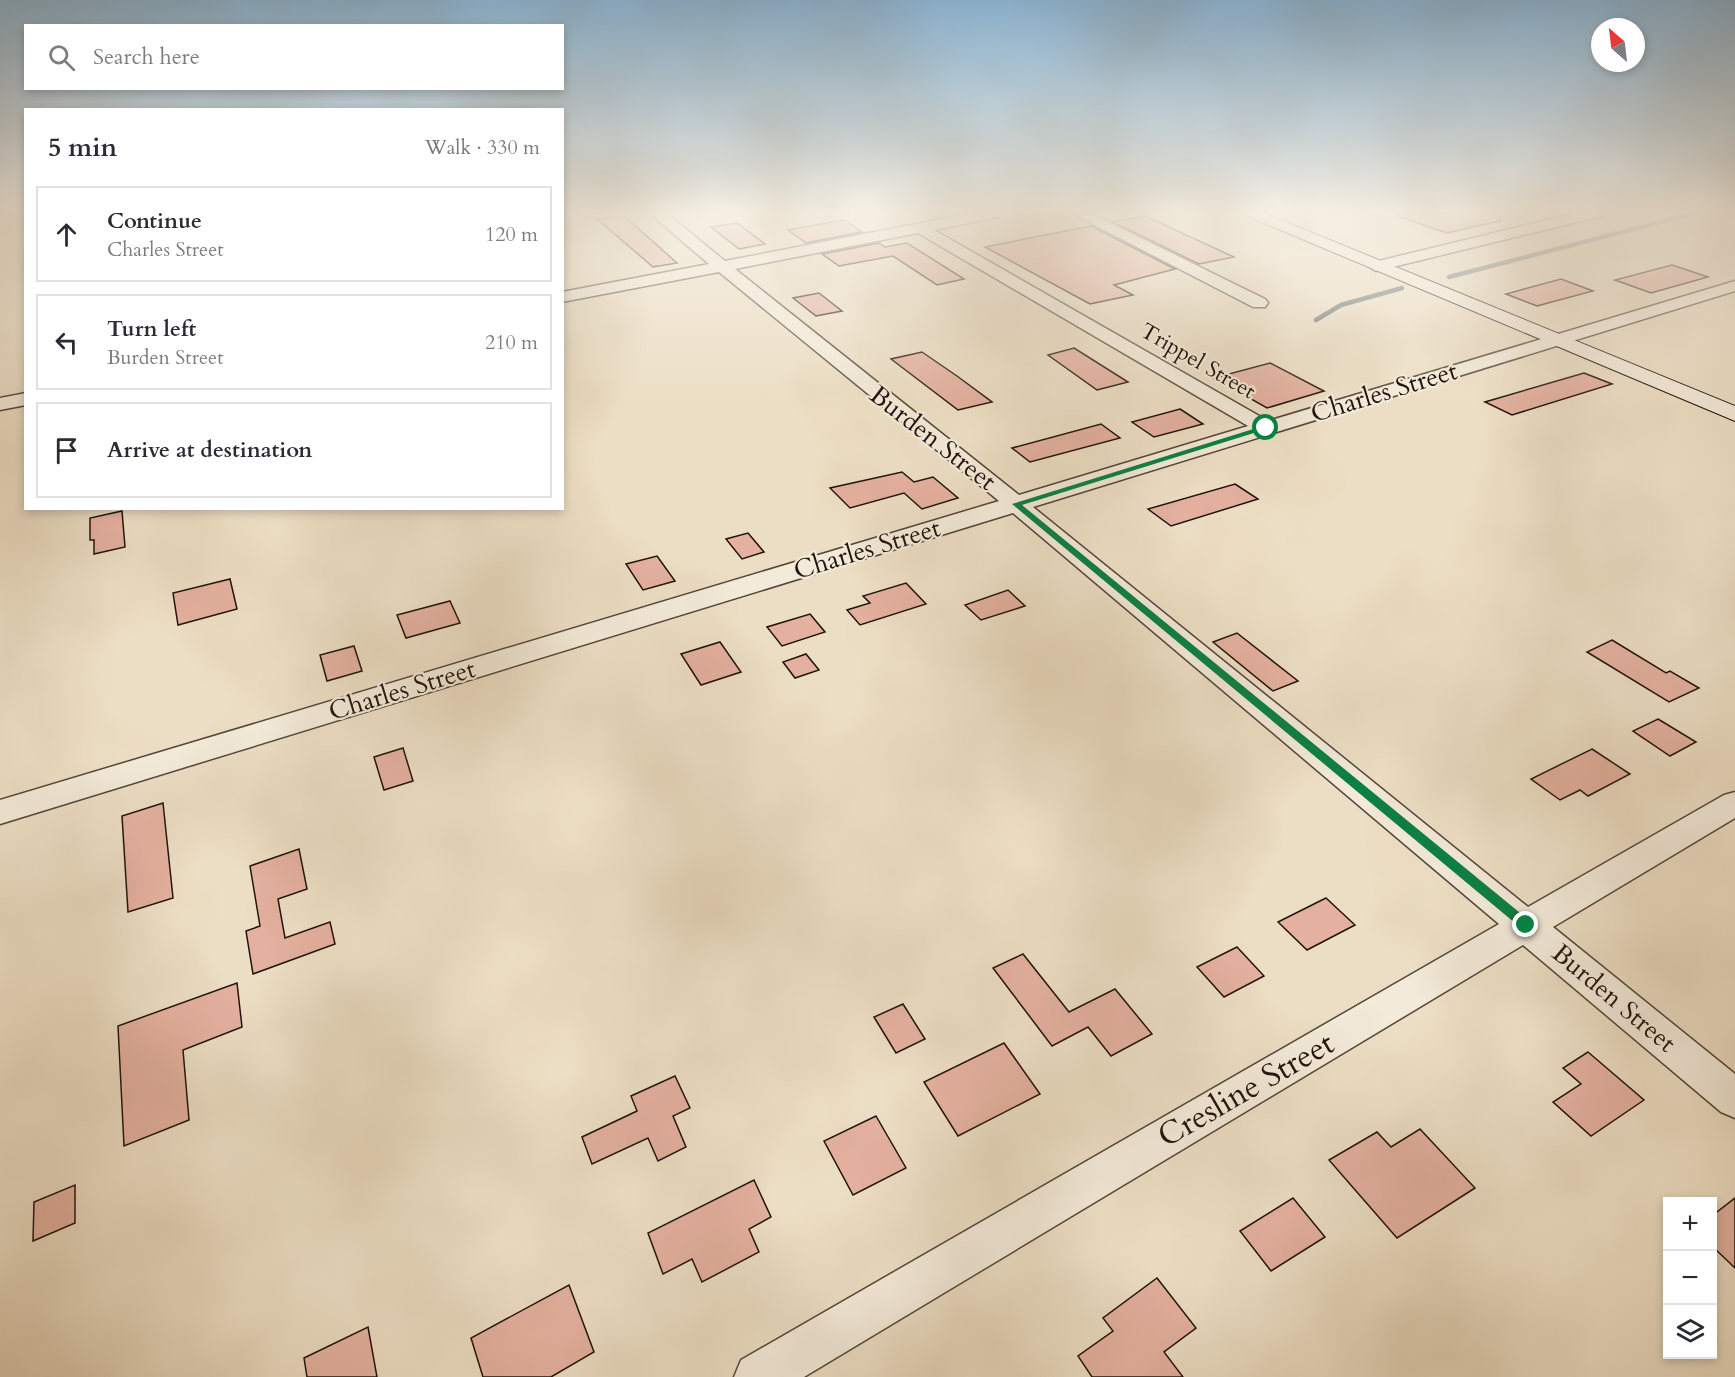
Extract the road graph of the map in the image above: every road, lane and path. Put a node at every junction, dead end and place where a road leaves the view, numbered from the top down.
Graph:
1 (663, 277) edge
2 (735, 277) edge
3 (1005, 277) edge
4 (1207, 277) edge
5 (1417, 277) edge
6 (1735, 286) edge
7 (564, 297) edge
8 (1258, 303) dead end
9 (1565, 337) junction
10 (24, 399) edge
11 (1735, 400) edge
12 (0, 404) edge
13 (1735, 414) edge
14 (1266, 428) junction
15 (1016, 504) junction
16 (1735, 803) edge
17 (0, 812) edge
18 (1526, 925) junction
19 (1735, 1099) edge
20 (758, 1377) edge

1 - 7 street
2 - 15 street, Burden Street
3 - 14 street, Trippel Street
4 - 8 street
5 - 9 main road
6 - 9 street, Charles Street
9 - 11 main road
9 - 13 main road
9 - 14 street, Charles Street
10 - 12 street
14 - 15 street, Charles Street
15 - 17 street, Charles Street
15 - 18 street, Burden Street
16 - 18 street, Cresline Street
18 - 19 street, Burden Street
18 - 20 street, Cresline Street

